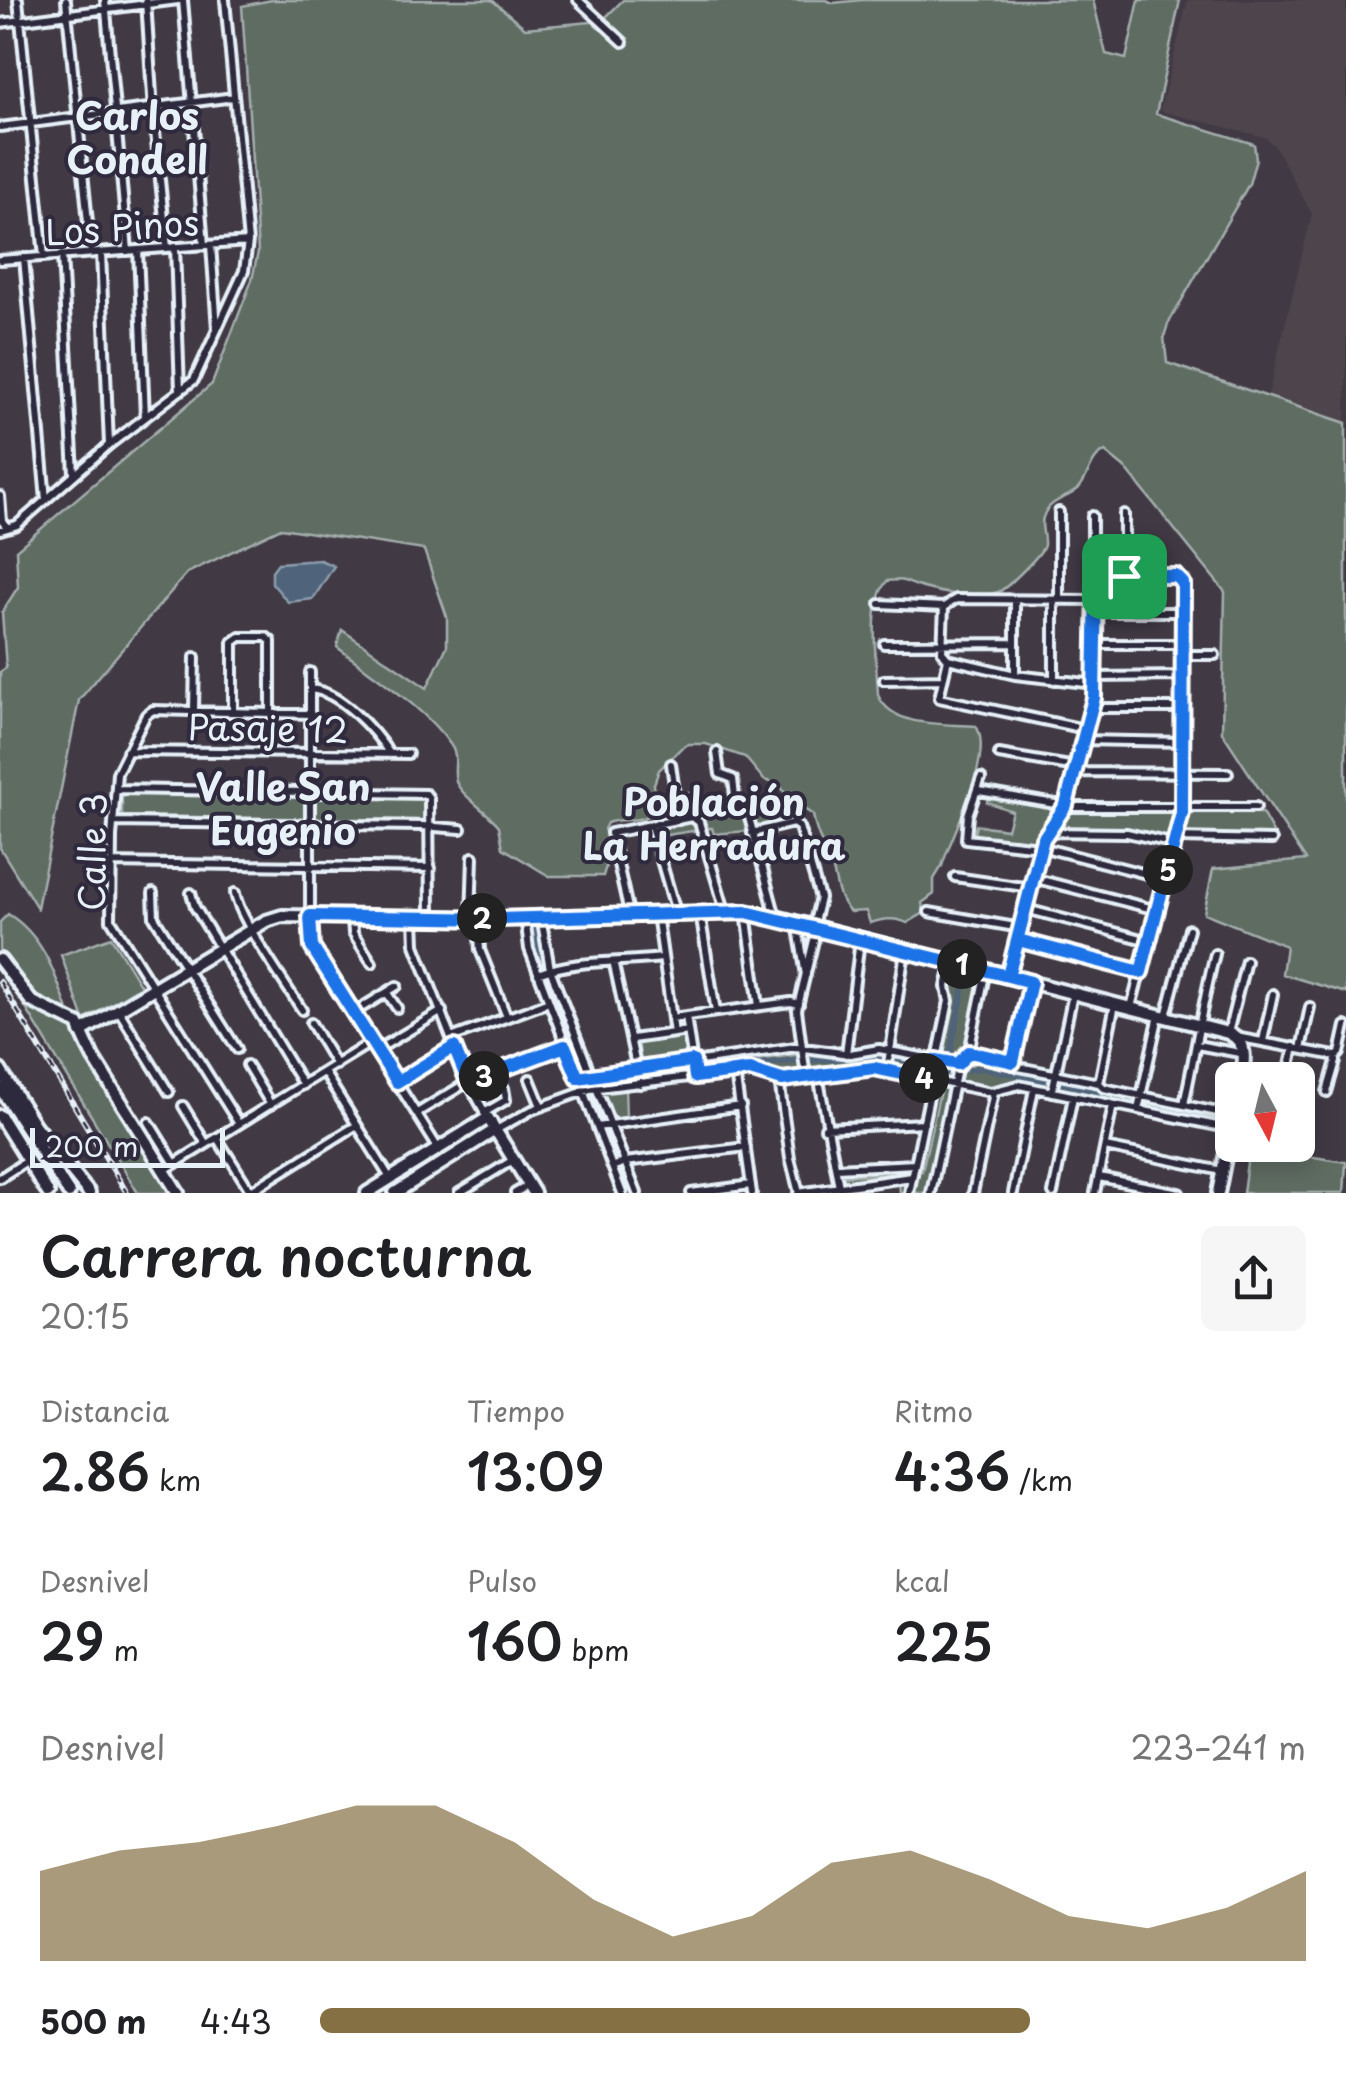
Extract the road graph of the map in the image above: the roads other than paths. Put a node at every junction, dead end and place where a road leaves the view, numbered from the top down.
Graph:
1 (18, 0) edge
2 (66, 0) edge
3 (180, 0) edge
4 (224, 0) edge
5 (578, 0) edge
6 (146, 2) edge
7 (106, 5) edge
8 (68, 14) junction
9 (20, 20) junction
10 (0, 23) edge
11 (623, 42) dead end
12 (234, 97) junction
13 (192, 102) junction
14 (153, 107) junction
15 (115, 112) junction
16 (78, 117) junction
17 (31, 123) junction
18 (0, 127) edge
19 (248, 242) junction
20 (208, 245) junction
21 (171, 248) junction
22 (138, 250) junction
23 (128, 251) junction
24 (91, 253) junction
25 (101, 253) junction
26 (44, 256) junction
27 (62, 256) junction
28 (24, 258) junction
29 (0, 260) edge
30 (217, 332) junction
31 (180, 392) junction
32 (145, 417) junction
33 (108, 445) junction
34 (74, 475) junction
35 (0, 496) edge
36 (46, 500) junction
37 (1059, 512) dead end
38 (1124, 514) dead end
39 (1092, 516) dead end
40 (4, 529) edge
41 (1124, 576) junction
42 (1097, 580) junction
43 (1015, 600) junction
44 (1057, 600) junction
45 (1095, 600) junction
46 (880, 604) dead end
47 (944, 606) junction
48 (1095, 612) junction
49 (1183, 612) junction
50 (942, 643) junction
51 (1015, 643) junction
52 (884, 644) dead end
53 (1095, 644) junction
54 (1184, 644) junction
55 (1184, 655) junction
56 (1215, 655) dead end
57 (194, 657) dead end
58 (948, 659) junction
59 (310, 672) dead end
60 (1015, 675) junction
61 (1183, 676) junction
62 (944, 679) junction
63 (884, 680) dead end
64 (1054, 680) junction
65 (1095, 680) junction
66 (310, 690) junction
67 (1091, 708) junction
68 (1184, 708) junction
69 (194, 710) junction
70 (233, 711) junction
71 (271, 712) junction
72 (311, 714) junction
73 (1085, 729) junction
74 (1082, 740) junction
75 (1184, 742) junction
76 (127, 750) junction
77 (717, 752) dead end
78 (312, 753) junction
79 (390, 754) junction
80 (408, 754) dead end
81 (999, 754) dead end
82 (671, 764) dead end
83 (1075, 770) junction
84 (1183, 773) junction
85 (1228, 773) dead end
86 (981, 778) dead end
87 (116, 789) junction
88 (979, 790) junction
89 (311, 791) junction
90 (736, 805) junction
91 (1066, 805) junction
92 (1256, 807) dead end
93 (1183, 808) junction
94 (694, 818) junction
95 (679, 820) junction
96 (113, 822) junction
97 (310, 825) junction
98 (651, 826) junction
99 (429, 829) junction
100 (460, 830) dead end
101 (1046, 832) junction
102 (752, 833) junction
103 (1272, 840) dead end
104 (1176, 841) junction
105 (1041, 847) junction
106 (472, 857) dead end
107 (111, 863) junction
108 (310, 866) junction
109 (431, 868) junction
110 (955, 877) dead end
111 (1033, 878) junction
112 (1166, 879) junction
113 (1031, 888) junction
114 (153, 893) dead end
115 (191, 893) dead end
116 (236, 893) dead end
117 (1026, 908) junction
118 (1157, 910) junction
119 (725, 911) junction
120 (657, 912) junction
121 (676, 912) junction
122 (700, 912) junction
123 (746, 912) junction
124 (929, 912) dead end
125 (629, 914) junction
126 (541, 915) junction
127 (310, 916) junction
128 (352, 916) junction
129 (525, 916) junction
130 (414, 917) junction
131 (776, 917) junction
132 (430, 918) junction
133 (475, 918) junction
134 (797, 922) junction
135 (815, 927) junction
136 (1021, 928) junction
137 (1189, 928) dead end
138 (253, 929) junction
139 (860, 938) junction
140 (1018, 940) junction
141 (1149, 941) junction
142 (220, 949) junction
143 (906, 950) junction
144 (1215, 954) dead end
145 (662, 958) junction
146 (0, 960) edge
147 (952, 962) junction
148 (1246, 962) dead end
149 (372, 964) dead end
150 (614, 964) junction
151 (550, 969) junction
152 (187, 970) junction
153 (986, 970) junction
154 (1141, 972) junction
155 (538, 974) junction
156 (1008, 976) junction
157 (806, 979) junction
158 (1031, 982) junction
159 (397, 986) dead end
160 (154, 990) junction
161 (1074, 992) junction
162 (387, 993) junction
163 (1272, 994) dead end
164 (549, 1002) junction
165 (1116, 1003) junction
166 (799, 1004) junction
167 (759, 1006) junction
168 (1132, 1007) junction
169 (1310, 1007) dead end
170 (397, 1008) dead end
171 (302, 1010) dead end
172 (119, 1011) junction
173 (442, 1012) junction
174 (716, 1012) junction
175 (353, 1013) junction
176 (1162, 1015) junction
177 (686, 1016) junction
178 (507, 1017) junction
179 (672, 1018) junction
180 (311, 1023) dead end
181 (1199, 1025) junction
182 (1346, 1026) edge
183 (80, 1028) junction
184 (688, 1031) junction
185 (674, 1033) junction
186 (1232, 1035) junction
187 (632, 1039) junction
188 (1263, 1041) junction
189 (370, 1042) junction
190 (453, 1042) junction
191 (1197, 1044) junction
192 (565, 1046) junction
193 (802, 1047) junction
194 (1297, 1048) junction
195 (236, 1049) dead end
196 (377, 1050) junction
197 (892, 1051) junction
198 (969, 1052) junction
199 (846, 1054) junction
200 (1245, 1054) junction
201 (1336, 1057) junction
202 (936, 1060) junction
203 (693, 1061) junction
204 (1013, 1062) junction
205 (1244, 1062) edge
206 (1293, 1062) edge
207 (336, 1064) junction
208 (958, 1064) junction
209 (246, 1065) dead end
210 (638, 1069) junction
211 (0, 1070) edge
212 (887, 1071) junction
213 (324, 1072) junction
214 (735, 1072) junction
215 (818, 1075) junction
216 (1056, 1075) junction
217 (590, 1076) junction
218 (695, 1077) junction
219 (806, 1077) junction
220 (578, 1078) junction
221 (530, 1079) dead end
222 (779, 1080) junction
223 (933, 1080) junction
224 (397, 1082) junction
225 (468, 1082) junction
226 (1099, 1083) junction
227 (640, 1084) junction
228 (953, 1084) junction
229 (303, 1085) junction
230 (0, 1088) edge
231 (504, 1088) dead end
232 (595, 1088) junction
233 (1034, 1089) junction
234 (583, 1091) junction
235 (169, 1092) dead end
236 (994, 1092) junction
237 (1052, 1092) junction
238 (1327, 1092) dead end
239 (1141, 1095) junction
240 (1073, 1097) junction
241 (1184, 1104) junction
242 (271, 1105) junction
243 (1113, 1105) junction
244 (183, 1106) dead end
245 (541, 1106) junction
246 (741, 1106) junction
247 (1138, 1110) junction
248 (1215, 1110) edge
249 (416, 1113) junction
250 (486, 1116) junction
251 (0, 1117) edge
252 (148, 1122) dead end
253 (924, 1123) junction
254 (1215, 1123) edge
255 (239, 1124) junction
256 (610, 1124) junction
257 (357, 1125) junction
258 (597, 1127) junction
259 (825, 1128) junction
260 (495, 1130) junction
261 (217, 1138) junction
262 (206, 1144) junction
263 (746, 1147) junction
264 (1104, 1147) junction
265 (438, 1149) junction
266 (28, 1160) junction
267 (513, 1160) junction
268 (625, 1162) junction
269 (1224, 1162) edge
270 (175, 1164) junction
271 (915, 1164) junction
272 (612, 1168) junction
273 (836, 1168) junction
274 (164, 1171) junction
275 (1222, 1171) junction
276 (912, 1177) junction
277 (1098, 1177) junction
278 (0, 1178) edge
279 (388, 1180) junction
280 (838, 1188) junction
281 (531, 1189) edge
282 (752, 1189) edge
283 (730, 1190) edge
284 (252, 1192) edge
285 (48, 1193) edge
286 (68, 1193) edge
287 (89, 1193) edge
288 (178, 1193) edge
289 (367, 1193) edge
290 (394, 1193) edge
291 (460, 1193) edge
292 (515, 1193) edge
293 (622, 1193) edge
294 (637, 1193) edge
295 (691, 1193) edge
296 (799, 1193) edge
297 (910, 1193) edge
298 (931, 1193) edge
299 (972, 1193) edge
300 (1013, 1193) edge
301 (1053, 1193) edge
302 (1095, 1193) edge
303 (1179, 1193) edge
304 (1218, 1193) edge

1 - 9 street
2 - 8 street
3 - 6 street
3 - 13 street
4 - 12 street
5 - 11 street
6 - 7 street
6 - 14 street
7 - 8 street
7 - 15 street
8 - 9 street
8 - 16 street
9 - 10 street
9 - 17 street
12 - 13 street
12 - 19 street
13 - 14 street
13 - 20 street
14 - 15 street
14 - 21 street
15 - 16 street
15 - 23 street
16 - 17 street
16 - 24 street
17 - 18 street
17 - 26 street
19 - 20 street, Los Pinos
19 - 30 street
20 - 21 street, Los Pinos
20 - 30 street
21 - 22 street, Los Pinos
21 - 31 street
22 - 23 street, Los Pinos
22 - 32 street
23 - 25 street, Los Pinos
24 - 25 street, Los Pinos
24 - 27 street, Los Pinos
25 - 33 street
26 - 27 street, Los Pinos
26 - 28 street, Los Pinos
27 - 34 street
28 - 29 street, Los Pinos
28 - 36 street
30 - 31 street
31 - 32 street
32 - 33 street
33 - 34 street
34 - 36 street
35 - 40 street
36 - 40 street
37 - 44 street
38 - 41 street
39 - 42 street
41 - 42 street
41 - 49 street
42 - 45 street
43 - 44 street
43 - 47 street
43 - 51 street
44 - 45 street
44 - 64 street
45 - 48 street
46 - 47 street
47 - 50 street
48 - 49 street
48 - 53 street
49 - 54 street
50 - 51 street
50 - 52 street
50 - 58 street
51 - 60 street
53 - 54 street
53 - 65 street
54 - 55 street
55 - 56 street
55 - 61 street
57 - 69 street
58 - 60 street
58 - 62 street
59 - 66 street
60 - 64 street
61 - 65 street
61 - 68 street
62 - 63 street
62 - 73 street
64 - 65 street
65 - 67 street
66 - 72 street
66 - 79 street
67 - 68 street
67 - 73 street
68 - 75 street
69 - 70 street
69 - 76 street, Calle 3
70 - 71 street
70 - 71 street
71 - 72 street
72 - 78 street
73 - 74 street
74 - 75 street
74 - 83 street
75 - 84 street
76 - 78 street, Pasaje 12
76 - 87 street, Calle 3
77 - 90 street
78 - 79 street, Pasaje 12
78 - 89 street
79 - 80 street, Pasaje 12
81 - 83 street
82 - 95 street
83 - 84 street
83 - 91 street
84 - 85 street
84 - 93 street
86 - 88 street
87 - 89 street
87 - 96 street, Calle 3
88 - 91 street
88 - 105 street
89 - 97 street
89 - 99 street
90 - 94 street
90 - 102 street
91 - 93 street
91 - 101 street
92 - 93 street
93 - 104 street
94 - 95 street
94 - 119 street
95 - 98 street
96 - 97 street
96 - 107 street, Calle 3
97 - 99 street
97 - 108 street
98 - 121 street
98 - 125 street
99 - 100 street
99 - 109 street
101 - 104 street
101 - 105 street
102 - 131 street
102 - 135 street
103 - 104 street
104 - 112 street
105 - 111 street
105 - 112 street
106 - 133 street
107 - 108 street
107 - 160 street, Calle 3
108 - 109 street
108 - 127 street
109 - 132 street
110 - 113 street
111 - 113 street
111 - 118 street
112 - 118 street
113 - 117 street
114 - 152 street
115 - 142 street
116 - 138 street
117 - 136 street
117 - 141 street
118 - 141 street
119 - 122 street
119 - 123 street
120 - 121 street
120 - 125 street
120 - 145 street
121 - 122 street
122 - 174 street
123 - 131 street
123 - 167 street
124 - 136 street
125 - 126 street
126 - 129 street
126 - 151 street
127 - 128 street
127 - 138 street
127 - 175 street
128 - 130 street
128 - 149 street
129 - 133 street
129 - 155 street
130 - 132 street
130 - 173 street
131 - 134 street
132 - 133 street
133 - 178 street
134 - 135 street
134 - 157 street
135 - 139 street
135 - 157 street
136 - 140 street
137 - 176 street
138 - 142 street
138 - 171 street
139 - 143 street
139 - 199 street
140 - 154 street
140 - 156 street
141 - 154 street
142 - 152 street
142 - 229 street
143 - 147 street
143 - 197 street
144 - 181 street
145 - 150 street
145 - 179 street
146 - 183 street
147 - 153 street
147 - 202 street
148 - 186 street
150 - 151 street
150 - 187 street
151 - 155 street
151 - 217 street
152 - 160 street
152 - 195 street
153 - 156 street
153 - 198 street
154 - 168 street
155 - 164 street
156 - 158 street
157 - 166 street
158 - 161 street
158 - 204 street
159 - 162 street
160 - 172 street
160 - 255 street, Calle 3
161 - 165 street
161 - 216 street
162 - 170 street
162 - 175 street
163 - 188 street
164 - 178 street
164 - 192 street
165 - 168 street
165 - 226 street
166 - 167 street
166 - 193 street
167 - 174 street
168 - 176 street
169 - 194 street
172 - 183 street
172 - 235 street
173 - 190 street
173 - 196 street
174 - 177 street
175 - 189 street
176 - 181 street
176 - 239 street
177 - 179 street
177 - 184 street
178 - 190 street
179 - 185 street
180 - 207 street
181 - 186 street
181 - 191 street
182 - 201 street
183 - 274 street
184 - 185 street
184 - 203 street
185 - 187 street
186 - 188 street
186 - 200 street
187 - 210 street
188 - 194 street
189 - 196 street
189 - 207 street
190 - 224 street
190 - 225 street
191 - 200 street
191 - 241 street
192 - 220 street
192 - 225 street
193 - 199 street
193 - 203 street
193 - 219 street
194 - 201 street
194 - 206 street
196 - 224 street
197 - 199 street
197 - 202 street
197 - 212 street
198 - 204 street
198 - 208 street
200 - 205 street
201 - 238 street
202 - 208 street
202 - 223 street
203 - 210 street
203 - 218 street
204 - 216 street
207 - 213 street
208 - 228 street
209 - 242 street
210 - 217 street
210 - 227 street
211 - 287 street
212 - 215 street
212 - 223 street
213 - 229 street
213 - 257 street
214 - 218 street
214 - 222 street
214 - 246 street
215 - 219 street
215 - 259 street
216 - 226 street
216 - 237 street
217 - 220 street
217 - 232 street
218 - 227 street
219 - 222 street
220 - 234 street
221 - 245 street
222 - 296 street
223 - 228 street
223 - 253 street
224 - 249 street
225 - 249 street
225 - 250 street
226 - 239 street
227 - 232 street
228 - 236 street
228 - 298 street
229 - 242 street
230 - 286 street
231 - 250 street
232 - 234 street
232 - 256 street
233 - 236 street
233 - 237 street
233 - 300 street
234 - 245 street
234 - 258 street
236 - 299 street
237 - 240 street
239 - 241 street
239 - 247 street
240 - 243 street
240 - 301 street
241 - 248 street
242 - 255 street
243 - 247 street
243 - 264 street
244 - 262 street
245 - 260 street
246 - 256 street
246 - 263 street
247 - 254 street
249 - 265 street
250 - 260 street
250 - 265 street
251 - 266 street
252 - 270 street
253 - 259 street
253 - 271 street
255 - 261 street
256 - 258 street
256 - 268 street
257 - 279 street
257 - 284 street
258 - 272 street
259 - 273 street
260 - 267 street
260 - 290 street
261 - 262 street
261 - 284 street
262 - 270 street
263 - 268 street
263 - 282 street
264 - 275 street
264 - 277 street
265 - 279 street
266 - 278 street
266 - 285 street
267 - 281 street
267 - 291 street
268 - 272 street
268 - 294 street
269 - 275 street
270 - 274 street
271 - 273 street
271 - 276 street
272 - 293 street
273 - 280 street
274 - 288 street
275 - 304 street
276 - 280 street
276 - 297 street
277 - 302 street
277 - 303 street
279 - 289 street
279 - 290 street
280 - 296 street
281 - 292 street
282 - 283 street
283 - 295 street

